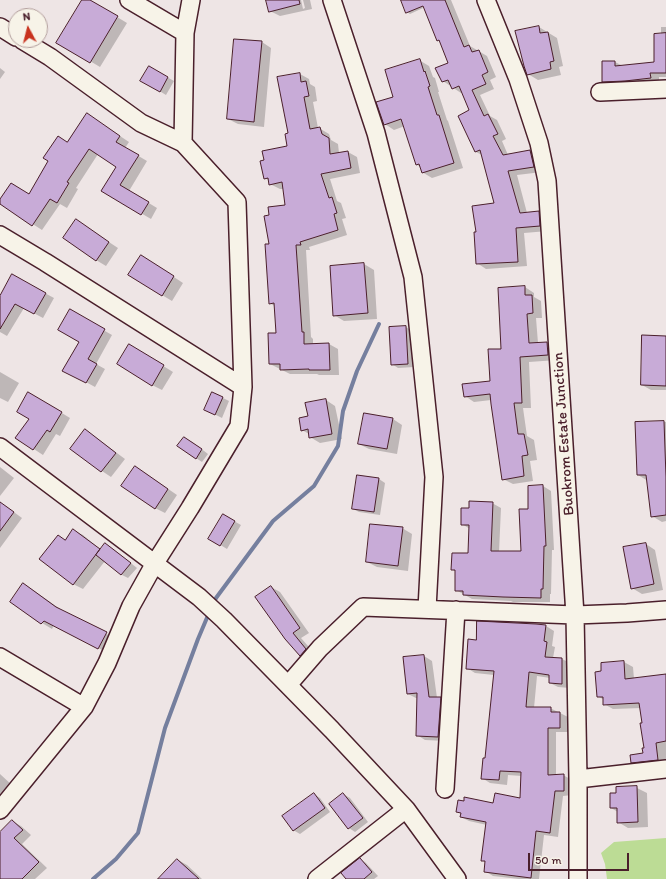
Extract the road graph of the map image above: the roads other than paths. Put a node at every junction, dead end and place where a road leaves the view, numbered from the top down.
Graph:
1 (129, 0) edge
2 (190, 0) edge
3 (332, 0) edge
4 (486, 0) edge
5 (186, 33) junction
6 (35, 48) edge
7 (666, 88) edge
8 (600, 92) dead end
9 (183, 143) junction
10 (0, 235) edge
11 (243, 387) junction
12 (0, 447) edge
13 (155, 563) junction
14 (427, 609) junction
15 (456, 610) junction
16 (666, 610) edge
17 (575, 614) junction
18 (0, 657) edge
19 (288, 685) junction
20 (84, 707) junction
21 (666, 770) edge
22 (578, 779) junction
23 (445, 789) dead end
24 (406, 809) junction
25 (0, 810) edge
26 (317, 879) edge
27 (457, 879) edge
28 (578, 879) edge

1 - 5 street
2 - 5 street
3 - 14 street
4 - 17 street, Buokrom Estate Junction
5 - 9 street
6 - 9 street
7 - 8 street
9 - 11 street
10 - 11 street
11 - 13 street
12 - 13 street
13 - 19 street
13 - 20 street
14 - 15 street
14 - 19 street
15 - 17 street
15 - 23 street
16 - 17 street
17 - 22 street, Buokrom Estate Junction
18 - 20 street
19 - 24 street
20 - 25 street
21 - 22 street
22 - 28 street, Buokrom Estate Junction
24 - 26 street
24 - 27 street

